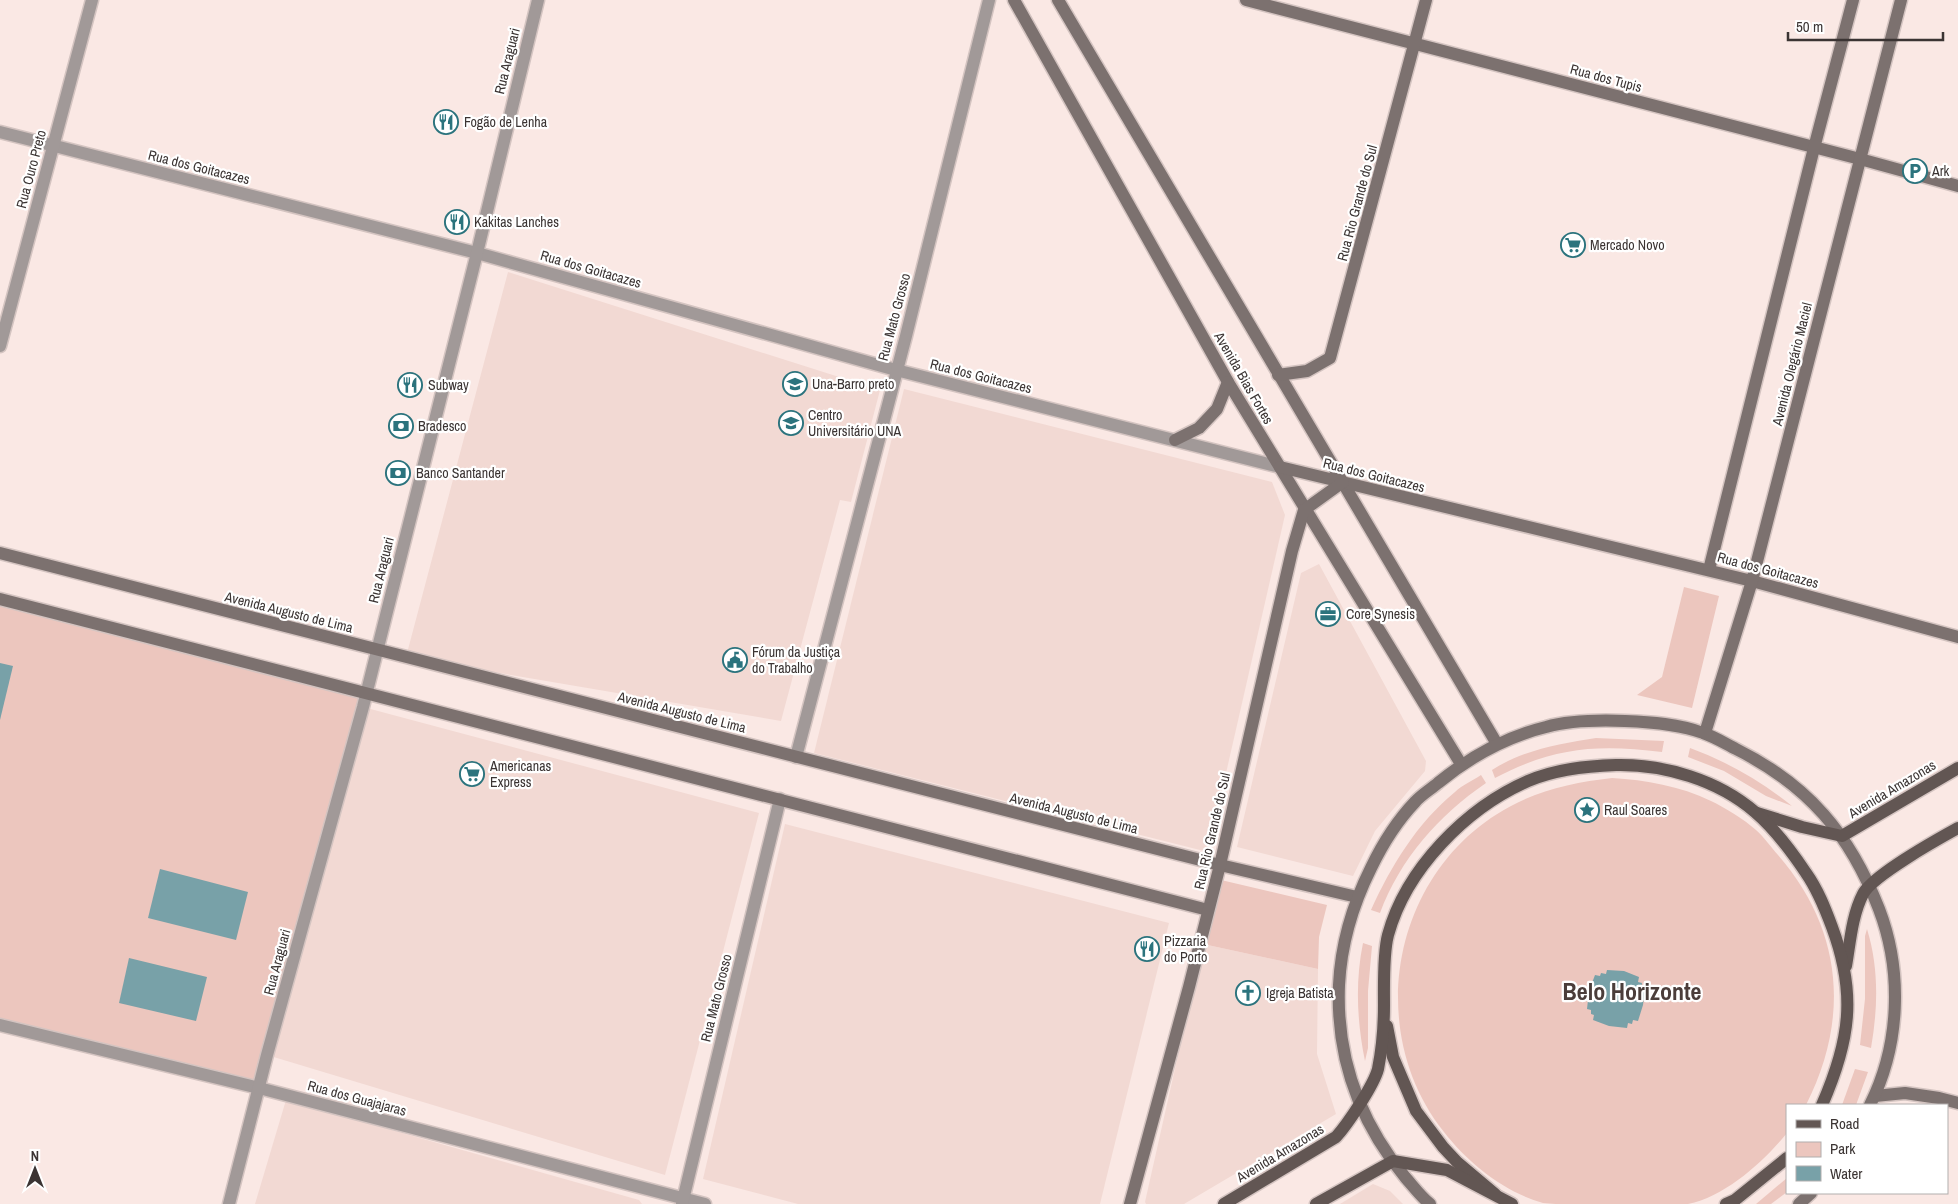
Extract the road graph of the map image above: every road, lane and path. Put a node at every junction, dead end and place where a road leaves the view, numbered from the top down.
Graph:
1 (92, 0) edge
2 (538, 0) edge
3 (988, 0) edge
4 (1014, 0) edge
5 (1058, 0) edge
6 (1246, 0) edge
7 (1426, 0) edge
8 (1853, 0) edge
9 (1901, 0) edge
10 (1415, 44) junction
11 (0, 132) edge
12 (53, 146) junction
13 (1814, 148) junction
14 (1860, 159) junction
15 (1958, 186) edge
16 (477, 253) junction
17 (0, 346) edge
18 (896, 370) junction
19 (1278, 375) junction
20 (1228, 382) junction
21 (1175, 440) junction
22 (1280, 467) junction
23 (1343, 482) junction
24 (1304, 510) junction
25 (0, 553) edge
26 (1709, 570) junction
27 (1752, 581) junction
28 (0, 600) edge
29 (1958, 637) edge
30 (376, 649) junction
31 (366, 693) junction
32 (1705, 733) junction
33 (1497, 744) junction
34 (796, 757) junction
35 (1461, 764) junction
36 (1958, 768) edge
37 (780, 799) junction
38 (1755, 812) junction
39 (1958, 828) edge
40 (1842, 836) junction
41 (1220, 865) junction
42 (1870, 886) junction
43 (1357, 898) junction
44 (1208, 910) junction
45 (1845, 968) junction
46 (1384, 1013) junction
47 (0, 1025) edge
48 (259, 1088) junction
49 (1873, 1101) edge
50 (1359, 1104) junction
51 (1822, 1104) edge
52 (1958, 1104) edge
53 (1786, 1159) edge
54 (1393, 1161) junction
55 (1495, 1194) junction
56 (1810, 1194) edge
57 (683, 1201) edge
58 (229, 1204) edge
59 (705, 1204) edge
60 (1130, 1204) edge
61 (1224, 1204) edge
62 (1316, 1204) edge
63 (1430, 1204) edge
64 (1512, 1204) edge
65 (1726, 1204) edge
66 (1799, 1204) edge

1 - 12 street, Rua Ouro Preto
2 - 16 street, Rua Araguari
3 - 18 street, Rua Mato Grosso
4 - 20 main road, Avenida Bias Fortes
5 - 19 main road
6 - 10 main road, Rua dos Tupis
7 - 10 main road, Rua Rio Grande do Sul
8 - 13 main road
9 - 14 main road, Avenida Olegário Maciel
10 - 13 main road, Rua dos Tupis
10 - 19 main road, Rua Rio Grande do Sul
11 - 12 street, Rua dos Goitacazes
12 - 16 street, Rua dos Goitacazes
12 - 17 street, Rua Ouro Preto
13 - 14 main road, Rua dos Tupis
13 - 26 main road
14 - 15 main road, Rua dos Tupis
14 - 27 main road, Avenida Olegário Maciel
16 - 18 street, Rua dos Goitacazes
16 - 30 street, Rua Araguari
18 - 21 street, Rua dos Goitacazes
18 - 34 street, Rua Mato Grosso
19 - 23 main road
20 - 21 main road
20 - 22 main road, Avenida Bias Fortes
21 - 22 street, Rua dos Goitacazes
22 - 23 main road, Rua dos Goitacazes
22 - 24 main road, Avenida Bias Fortes
23 - 24 main road
23 - 26 main road, Rua dos Goitacazes
23 - 33 main road
24 - 35 main road, Avenida Bias Fortes
24 - 41 main road, Rua Rio Grande do Sul
25 - 30 main road, Avenida Augusto de Lima
26 - 27 main road, Rua dos Goitacazes
27 - 29 main road, Rua dos Goitacazes
27 - 32 main road, Avenida Olegário Maciel
28 - 31 main road
30 - 31 street, Rua Araguari
30 - 34 main road, Avenida Augusto de Lima
31 - 37 main road
31 - 48 street, Rua Araguari
32 - 33 main road
32 - 40 main road
33 - 35 main road
34 - 41 main road, Avenida Augusto de Lima
35 - 43 main road
36 - 40 main road, Avenida Amazonas
37 - 44 main road
37 - 57 street, Rua Mato Grosso
38 - 40 main road, Avenida Amazonas
38 - 45 main road
38 - 46 main road
39 - 42 main road
40 - 42 main road
41 - 43 main road, Avenida Augusto de Lima
41 - 44 main road, Rua Rio Grande do Sul
42 - 45 main road
42 - 49 main road
43 - 50 main road
44 - 60 main road, Rua Rio Grande do Sul
45 - 51 main road
46 - 50 main road, Avenida Amazonas
46 - 55 main road
47 - 48 street, Rua dos Guajajaras
48 - 57 street, Rua dos Guajajaras
48 - 58 street, Rua Araguari
49 - 52 main road
50 - 54 main road
50 - 61 main road, Avenida Amazonas
53 - 65 main road
54 - 55 main road
54 - 62 main road
54 - 63 main road
55 - 64 main road
56 - 66 main road
57 - 59 street, Rua dos Guajajaras

